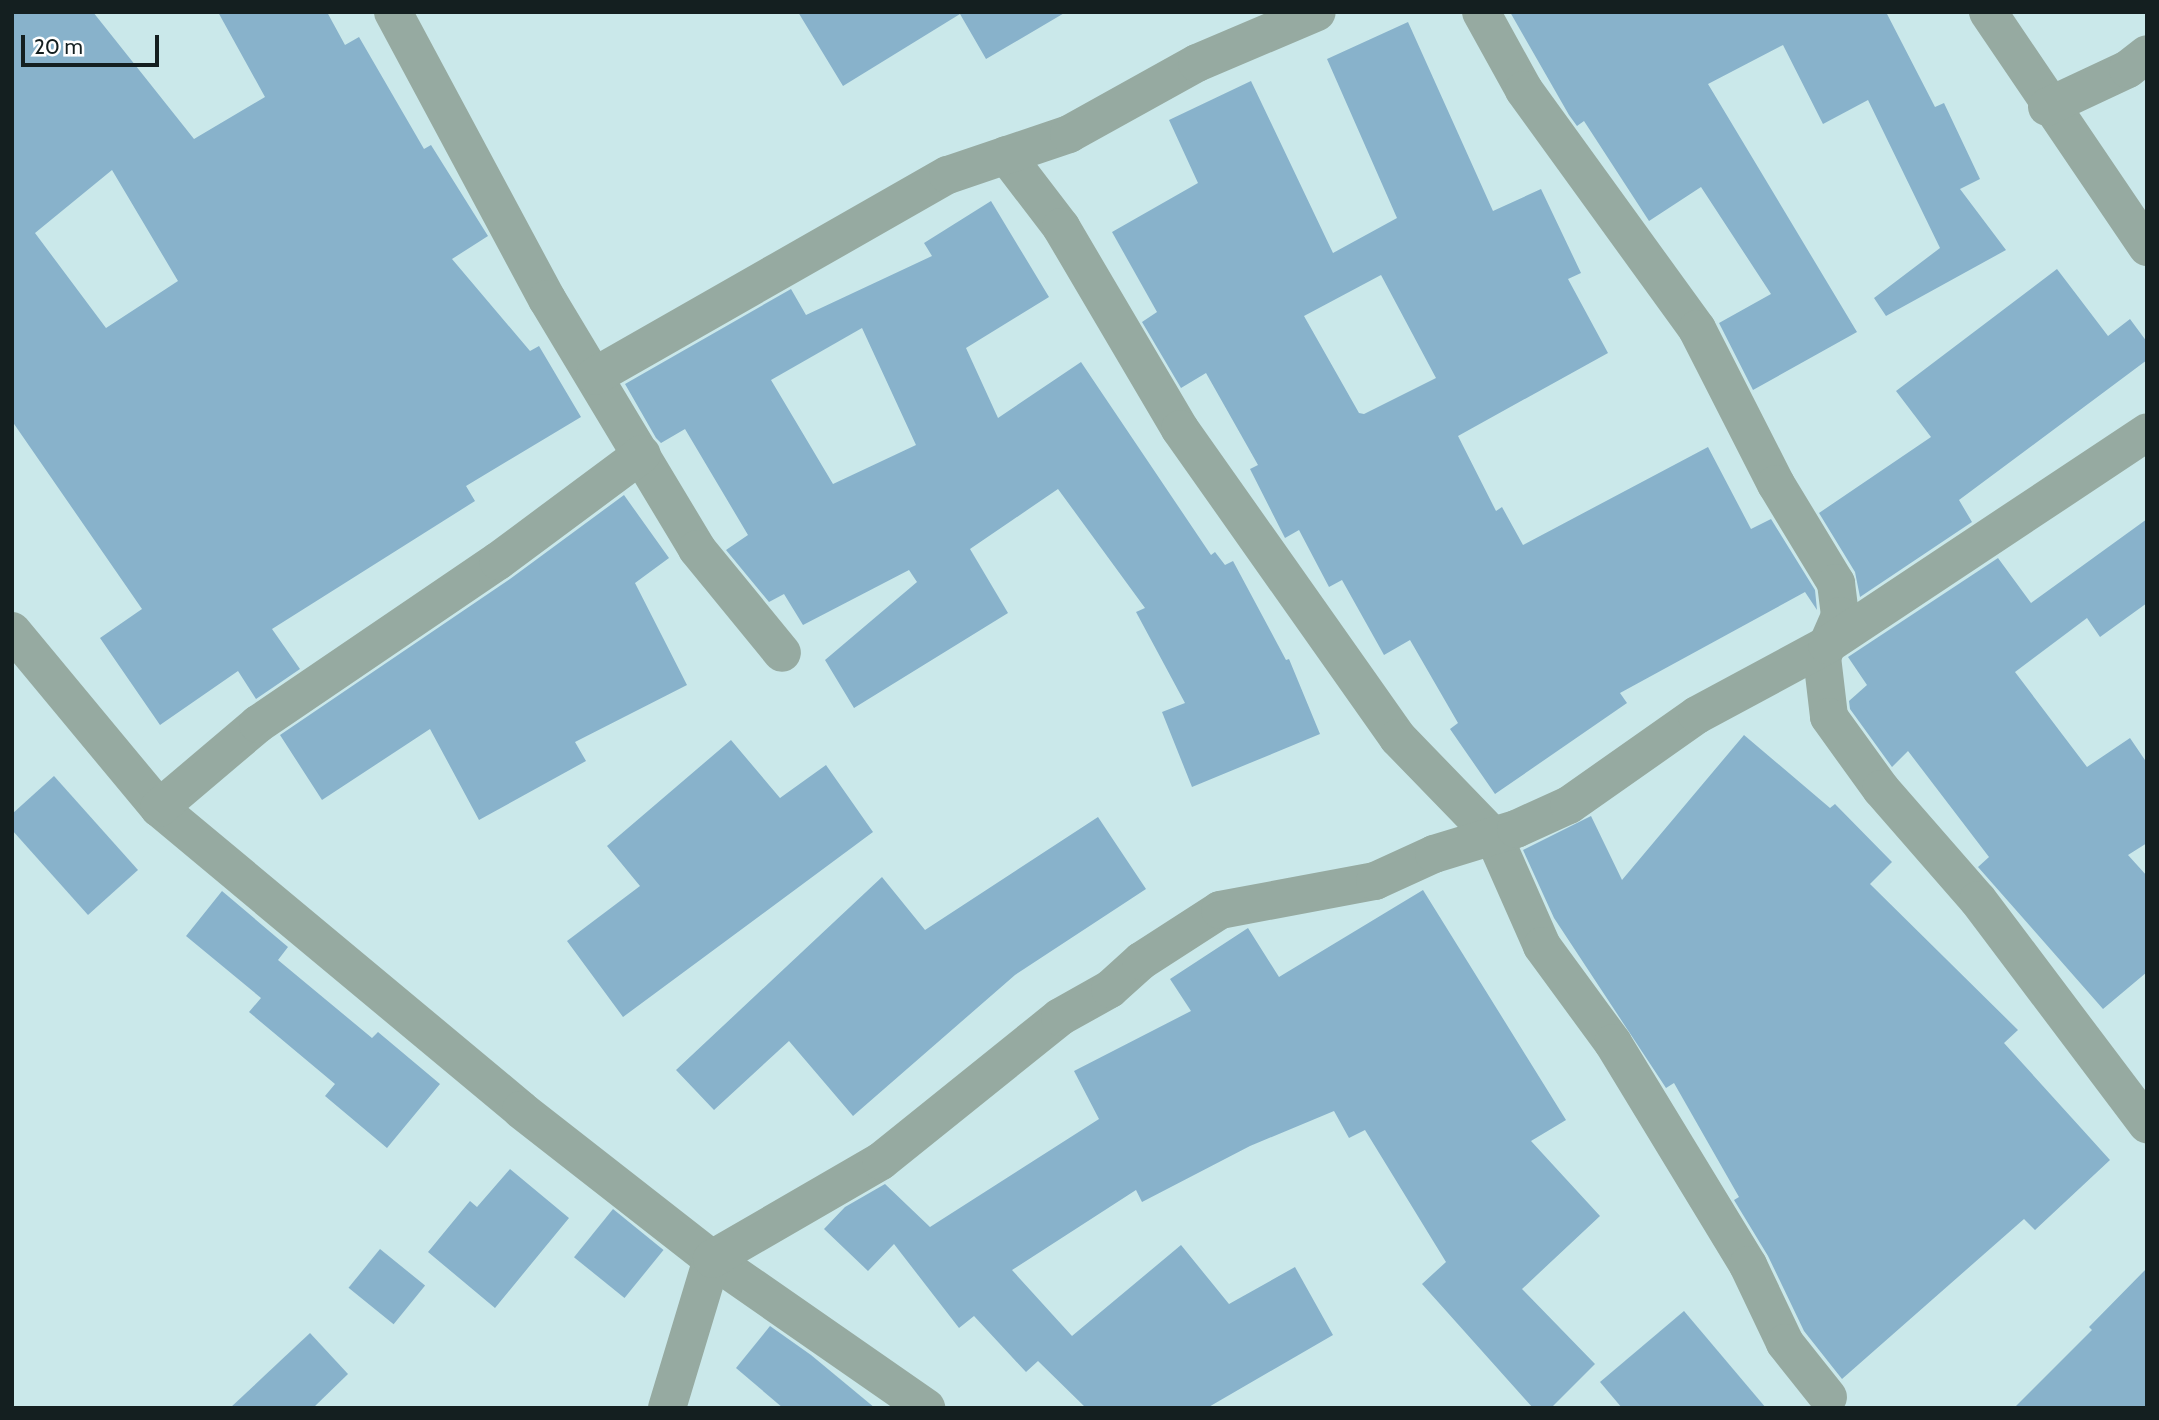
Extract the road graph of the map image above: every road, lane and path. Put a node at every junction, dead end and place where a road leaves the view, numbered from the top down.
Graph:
1 (393, 12) edge
2 (1317, 12) edge
3 (1481, 12) edge
4 (1987, 12) edge
5 (2147, 54) edge
6 (2047, 107) junction
7 (1006, 155) junction
8 (2147, 247) edge
9 (595, 376) junction
10 (2147, 432) edge
11 (642, 454) junction
12 (12, 631) edge
13 (1827, 645) junction
14 (782, 653) dead end
15 (159, 808) junction
16 (1494, 837) junction
17 (2147, 1124) edge
18 (712, 1259) junction
19 (1828, 1397) dead end
20 (667, 1408) edge
21 (926, 1408) edge

1 - 9 street
2 - 7 street
3 - 13 street
4 - 6 street
5 - 6 street
6 - 8 street
7 - 9 street
7 - 16 street
9 - 11 street
10 - 13 street
11 - 14 street
11 - 15 street
12 - 15 street
13 - 16 street
13 - 17 street
15 - 18 street
16 - 18 street
16 - 19 street
18 - 20 street
18 - 21 street

